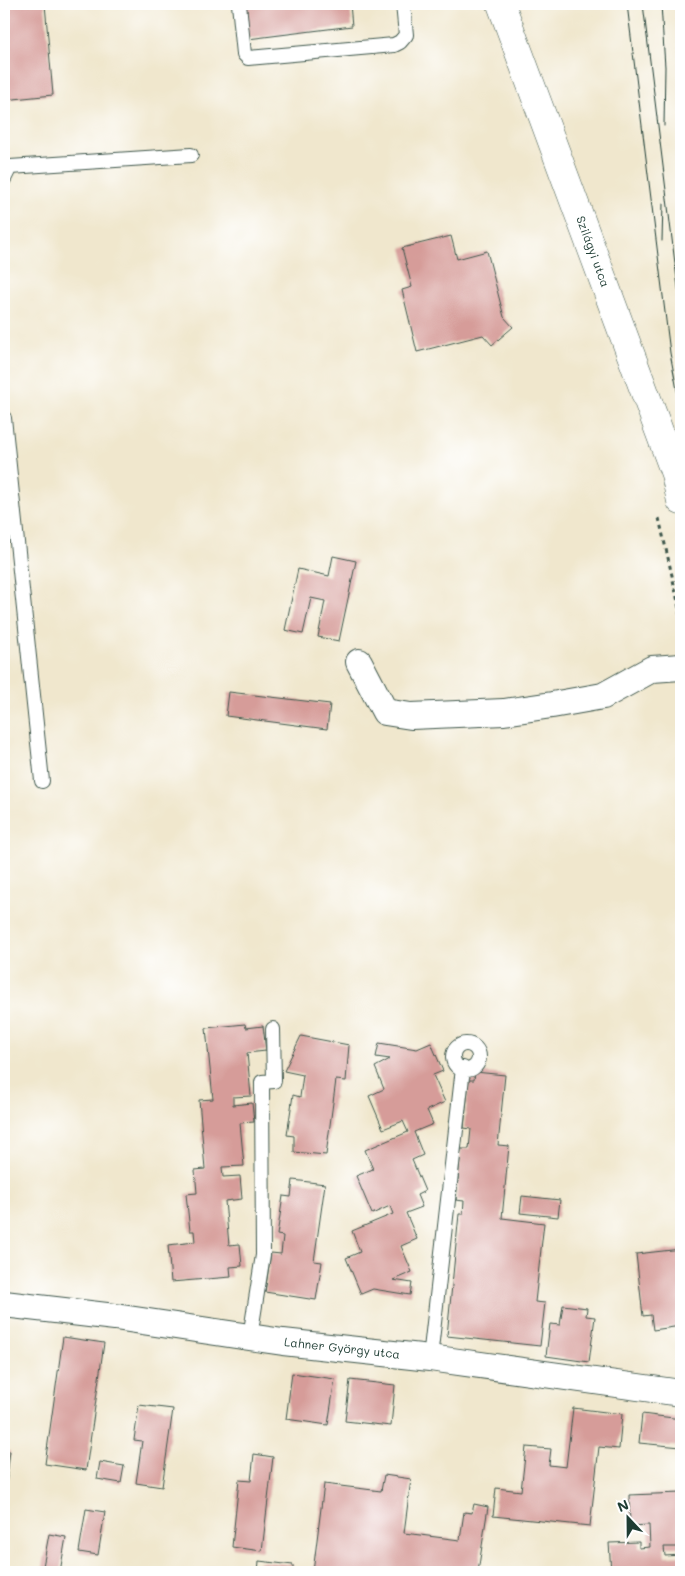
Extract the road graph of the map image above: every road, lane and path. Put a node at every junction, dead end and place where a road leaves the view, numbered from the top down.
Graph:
1 (239, 4) edge
2 (403, 4) edge
3 (501, 4) edge
4 (191, 155) dead end
5 (4, 179) edge
6 (4, 418) edge
7 (681, 501) edge
8 (359, 662) dead end
9 (681, 667) edge
10 (42, 781) dead end
11 (273, 1029) dead end
12 (463, 1068) dead end
13 (4, 1304) edge
14 (250, 1337) junction
15 (430, 1358) junction
16 (681, 1393) edge

1 - 2 lane
3 - 7 street, Szilágyi utca
4 - 5 lane
6 - 10 lane
8 - 9 street
11 - 14 lane
12 - 15 lane
13 - 14 street, Lahner György utca
14 - 15 street, Lahner György utca
15 - 16 street, Lahner György utca

